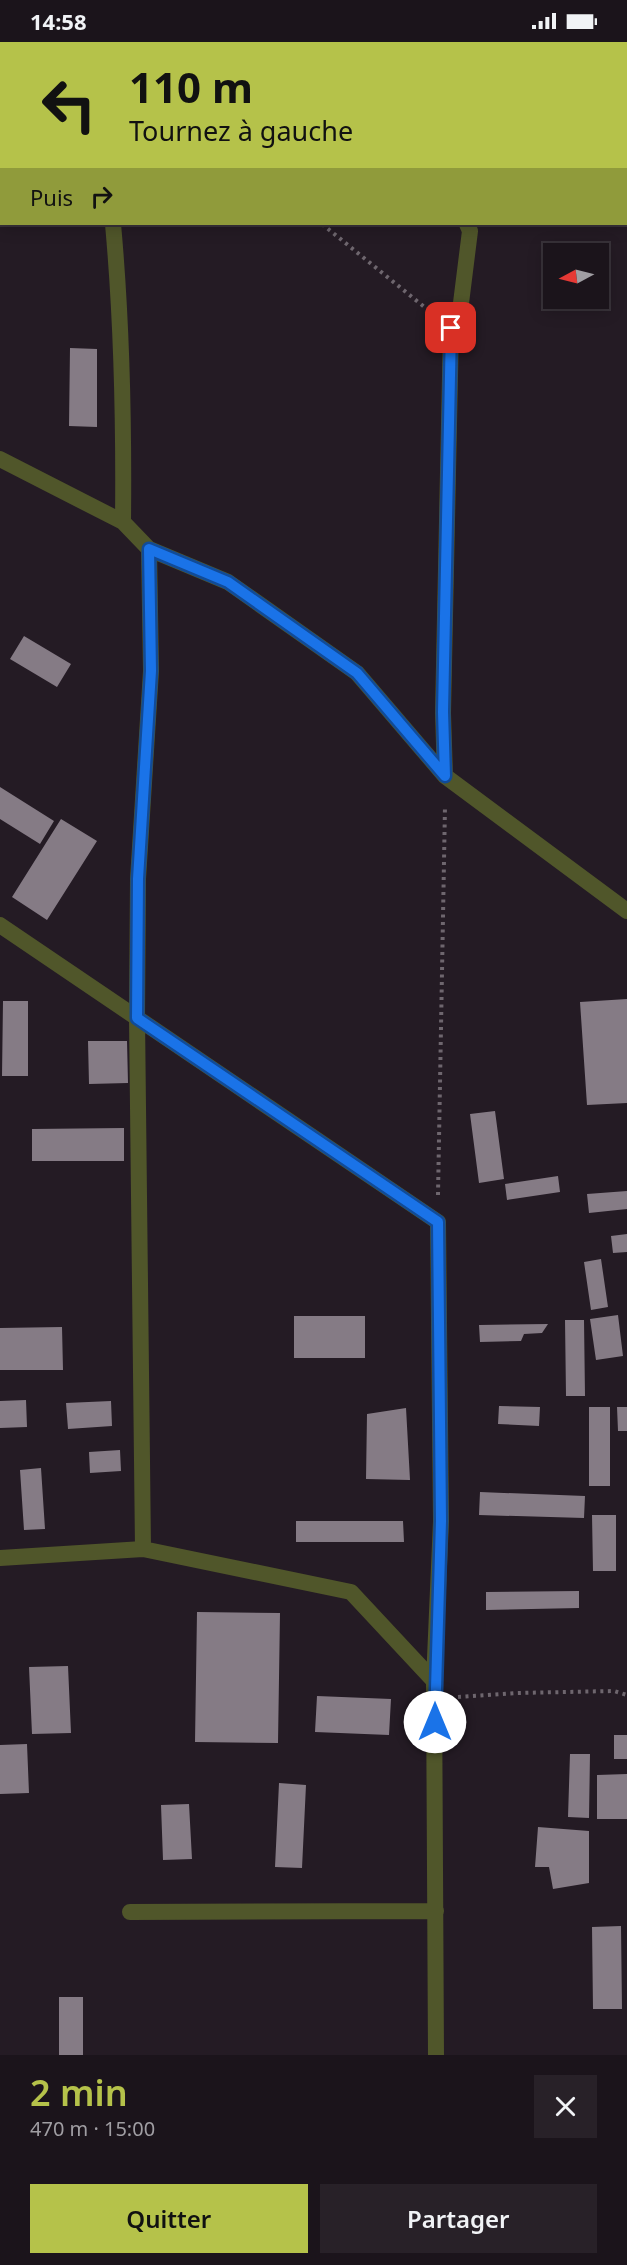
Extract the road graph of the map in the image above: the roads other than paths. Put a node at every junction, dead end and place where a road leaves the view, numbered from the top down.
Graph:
1 (113, 225) edge
2 (467, 225) edge
3 (0, 459) edge
4 (123, 522) junction
5 (149, 549) junction
6 (445, 776) junction
7 (627, 911) edge
8 (0, 925) edge
9 (137, 1018) junction
10 (143, 1549) junction
11 (0, 1558) edge
12 (434, 1681) junction
13 (436, 1911) junction
14 (130, 1912) dead end
15 (436, 2055) edge

1 - 4 street
2 - 6 street
3 - 4 street
4 - 5 street
5 - 6 street
5 - 9 street
6 - 7 street
8 - 9 street
9 - 10 street
9 - 12 street
10 - 11 street
10 - 12 street
12 - 13 street
13 - 14 street
13 - 15 street

